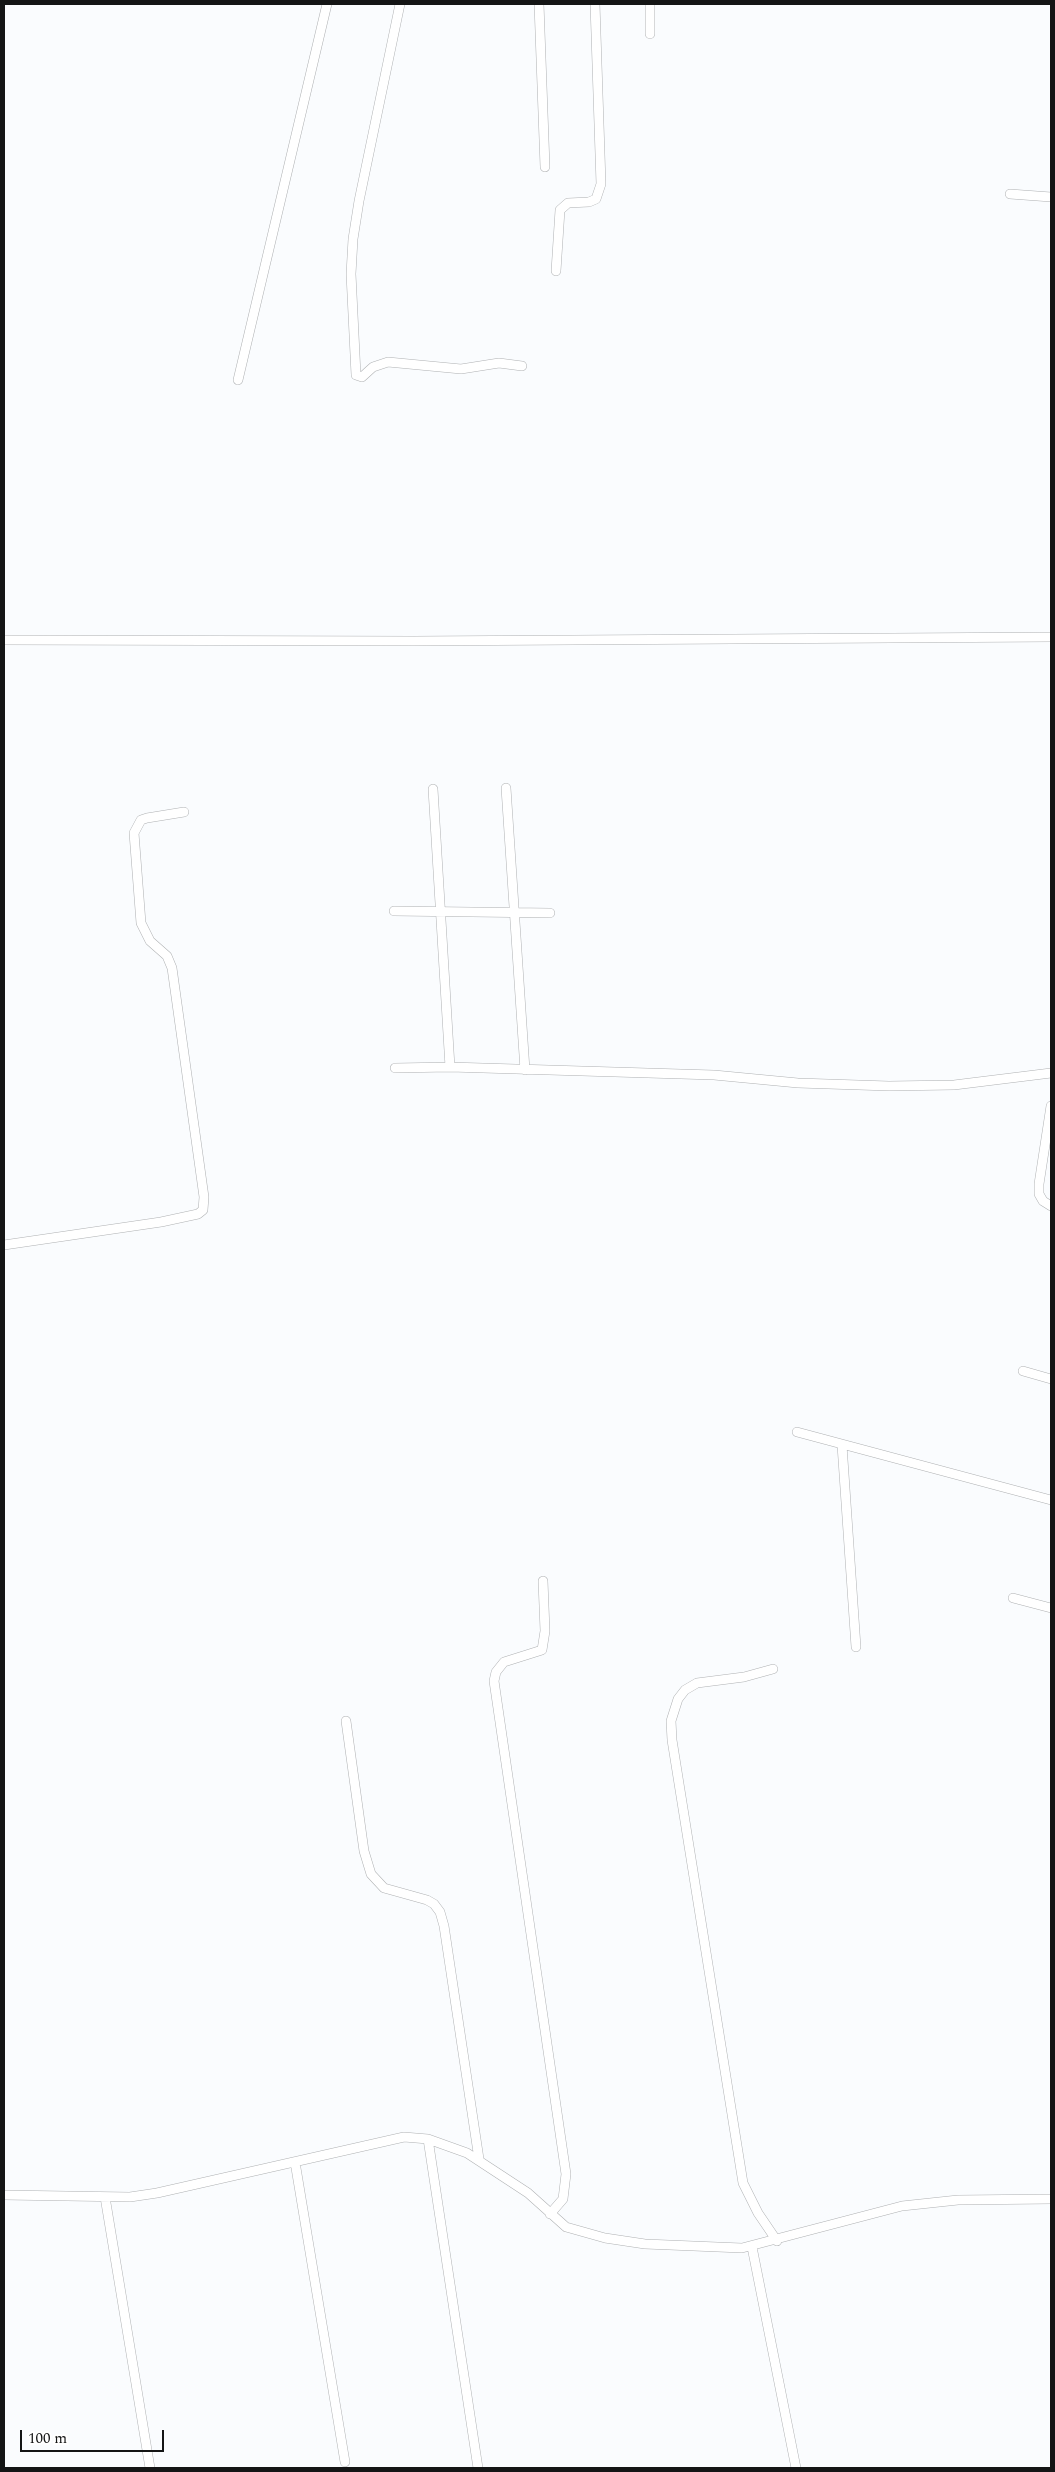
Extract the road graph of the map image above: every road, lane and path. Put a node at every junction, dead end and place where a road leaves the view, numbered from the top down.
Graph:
1 (327, 4) edge
2 (400, 4) edge
3 (539, 4) edge
4 (595, 4) edge
5 (650, 4) edge
6 (650, 34) dead end
7 (544, 167) dead end
8 (1010, 194) dead end
9 (1051, 197) edge
10 (556, 271) dead end
11 (522, 366) dead end
12 (238, 380) dead end
13 (1051, 637) edge
14 (4, 640) edge
15 (506, 788) dead end
16 (433, 790) dead end
17 (184, 812) dead end
18 (394, 911) dead end
19 (441, 912) junction
20 (514, 912) junction
21 (550, 913) dead end
22 (450, 1067) junction
23 (395, 1068) dead end
24 (525, 1070) junction
25 (1051, 1073) edge
26 (1051, 1106) edge
27 (1051, 1206) edge
28 (4, 1245) edge
29 (1023, 1371) dead end
30 (1051, 1379) edge
31 (797, 1432) dead end
32 (842, 1445) junction
33 (1051, 1500) edge
34 (542, 1582) dead end
35 (1013, 1598) dead end
36 (1051, 1608) edge
37 (856, 1647) dead end
38 (773, 1670) dead end
39 (346, 1721) dead end
40 (428, 2139) junction
41 (479, 2160) junction
42 (295, 2162) junction
43 (4, 2196) edge
44 (105, 2197) junction
45 (1051, 2199) edge
46 (550, 2214) junction
47 (777, 2241) junction
48 (752, 2247) junction
49 (345, 2462) dead end
50 (150, 2468) edge
51 (478, 2468) edge
52 (796, 2468) edge

1 - 12 street
2 - 11 street
3 - 7 street
4 - 10 street
5 - 6 street
8 - 9 street
13 - 14 street
15 - 20 street
16 - 19 street
17 - 28 street
18 - 19 street
19 - 20 street
19 - 22 street
20 - 21 street
20 - 24 street
22 - 23 street
22 - 24 street
24 - 25 street
26 - 27 street
29 - 30 street
31 - 32 street
32 - 33 street
32 - 37 street
34 - 46 street
35 - 36 street
38 - 47 street
39 - 41 street
40 - 41 street
40 - 42 street
40 - 51 street
41 - 46 street
42 - 44 street
42 - 49 street
43 - 44 street
44 - 50 street
45 - 47 street
46 - 48 street
47 - 48 street
48 - 52 street

